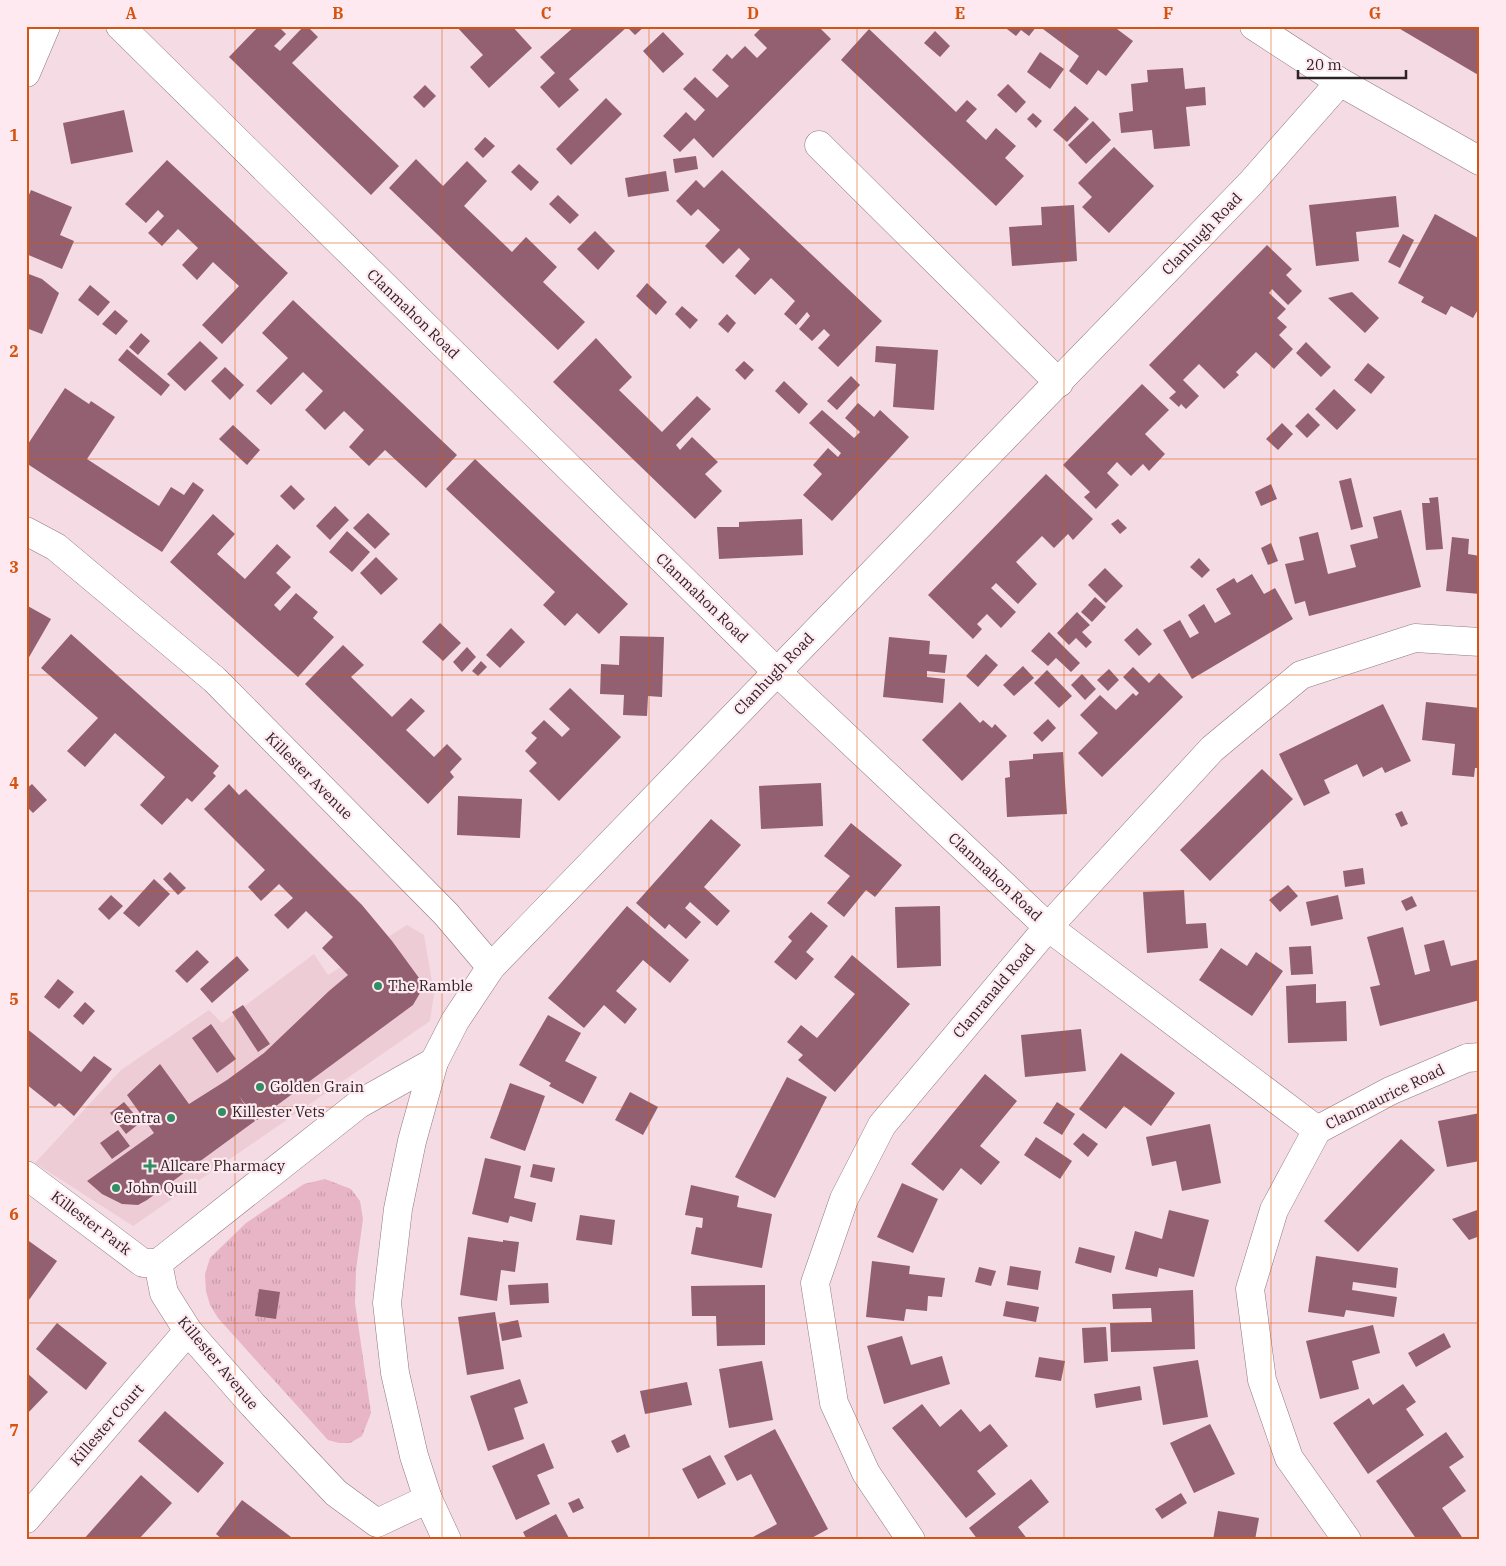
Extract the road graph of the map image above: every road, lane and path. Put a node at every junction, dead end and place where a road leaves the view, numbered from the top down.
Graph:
1 (46, 26) edge
2 (120, 26) edge
3 (1254, 26) edge
4 (26, 73) edge
5 (1340, 82) junction
6 (819, 146) dead end
7 (1480, 161) edge
8 (1059, 383) junction
9 (26, 531) edge
10 (1480, 642) edge
11 (777, 672) junction
12 (1048, 927) junction
13 (492, 967) junction
14 (1480, 1057) edge
15 (434, 1062) junction
16 (1317, 1130) junction
17 (26, 1175) edge
18 (158, 1263) junction
19 (188, 1331) junction
20 (428, 1499) junction
21 (26, 1519) edge
22 (370, 1531) edge
23 (447, 1540) edge
24 (912, 1540) edge
25 (1346, 1540) edge

1 - 4 street
2 - 11 street, Clanmahon Road
3 - 5 street
5 - 7 street
5 - 8 street, Clanhugh Road
6 - 8 street
8 - 11 street, Clanhugh Road
9 - 13 street, Killester Avenue
10 - 12 street, Clanranald Road
11 - 12 street, Clanmahon Road
11 - 13 street, Clanhugh Road
12 - 16 street, Clanmahon Road
12 - 24 street, Clanranald Road
13 - 15 street
14 - 16 street, Clanmaurice Road
15 - 18 street
15 - 20 street
16 - 25 street, Clanmaurice Road
17 - 18 street, Killester Park
18 - 19 street, Killester Avenue
19 - 21 street, Killester Court
19 - 22 street, Killester Avenue
20 - 22 street, Killester Avenue
20 - 23 street

